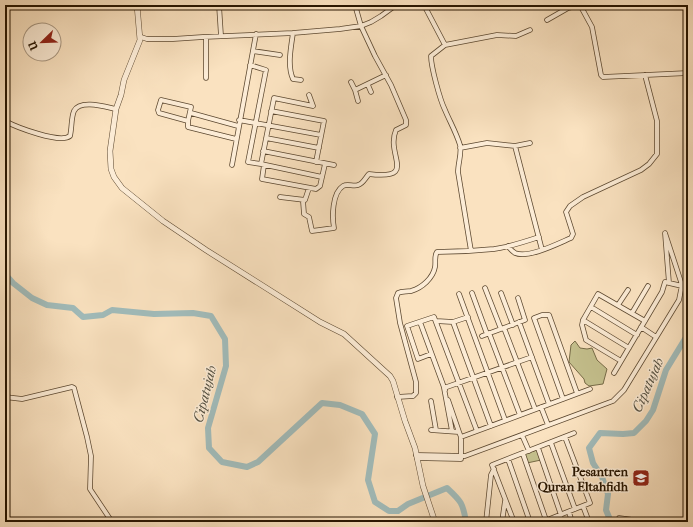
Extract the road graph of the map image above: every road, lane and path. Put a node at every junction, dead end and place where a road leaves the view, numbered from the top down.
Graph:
1 (137, 5) edge
2 (219, 5) edge
3 (355, 5) edge
4 (396, 5) edge
5 (424, 5) edge
6 (580, 5) edge
7 (547, 20) dead end
8 (361, 26) junction
9 (530, 30) dead end
10 (293, 33) junction
11 (256, 34) junction
12 (221, 36) junction
13 (141, 37) junction
14 (206, 37) junction
15 (445, 45) junction
16 (253, 51) junction
17 (280, 55) dead end
18 (250, 65) junction
19 (688, 73) edge
20 (386, 75) junction
21 (645, 75) junction
22 (206, 78) dead end
23 (301, 80) dead end
24 (351, 82) dead end
25 (368, 85) junction
26 (355, 90) junction
27 (371, 92) dead end
28 (309, 95) dead end
29 (358, 101) dead end
30 (116, 109) junction
31 (271, 111) junction
32 (191, 113) junction
33 (239, 120) junction
34 (5, 121) edge
35 (188, 121) junction
36 (256, 122) junction
37 (268, 124) junction
38 (238, 126) junction
39 (321, 135) junction
40 (266, 138) junction
41 (236, 139) junction
42 (530, 143) dead end
43 (515, 146) junction
44 (319, 148) junction
45 (460, 148) junction
46 (263, 151) junction
47 (316, 162) junction
48 (325, 164) junction
49 (232, 165) dead end
50 (262, 165) junction
51 (334, 165) dead end
52 (322, 177) junction
53 (309, 188) junction
54 (280, 197) dead end
55 (303, 201) junction
56 (539, 237) junction
57 (508, 246) junction
58 (542, 250) junction
59 (471, 251) junction
60 (674, 260) junction
61 (668, 272) junction
62 (669, 283) junction
63 (648, 286) dead end
64 (682, 286) junction
65 (486, 288) dead end
66 (628, 290) dead end
67 (472, 293) dead end
68 (501, 293) dead end
69 (460, 294) dead end
70 (518, 298) dead end
71 (618, 305) junction
72 (591, 307) junction
73 (632, 313) junction
74 (468, 317) junction
75 (583, 320) junction
76 (436, 321) junction
77 (645, 321) junction
78 (420, 322) junction
79 (453, 322) junction
80 (519, 322) junction
81 (513, 324) junction
82 (641, 327) junction
83 (502, 329) junction
84 (488, 334) junction
85 (637, 335) junction
86 (482, 336) dead end
87 (656, 337) junction
88 (629, 348) junction
89 (431, 354) junction
90 (532, 356) junction
91 (621, 361) junction
92 (517, 362) junction
93 (502, 368) junction
94 (488, 373) junction
95 (614, 373) dead end
96 (473, 377) junction
97 (459, 382) junction
98 (444, 388) junction
99 (590, 389) dead end
100 (577, 393) junction
101 (5, 397) edge
102 (397, 397) junction
103 (563, 398) junction
104 (431, 401) dead end
105 (549, 404) junction
106 (541, 407) junction
107 (535, 409) junction
108 (520, 415) junction
109 (505, 420) junction
110 (548, 425) junction
111 (491, 426) junction
112 (431, 430) dead end
113 (436, 430) junction
114 (452, 431) junction
115 (477, 431) junction
116 (459, 432) junction
117 (574, 433) dead end
118 (522, 435) junction
119 (461, 437) junction
120 (565, 437) junction
121 (551, 443) junction
122 (538, 448) junction
123 (529, 452) junction
124 (522, 454) junction
125 (417, 456) junction
126 (461, 456) junction
127 (508, 459) junction
128 (493, 467) junction
129 (505, 498) junction
130 (583, 506) junction
131 (575, 509) junction
132 (568, 512) junction
133 (561, 515) junction
134 (555, 517) junction
135 (619, 518) dead end
136 (543, 521) edge
137 (112, 522) edge
138 (435, 522) edge
139 (486, 522) edge
140 (502, 522) edge
141 (514, 522) edge
142 (530, 522) edge
143 (557, 522) edge
144 (572, 522) edge
145 (589, 522) edge
146 (647, 522) edge

1 - 13 street
2 - 12 street
3 - 8 street
4 - 8 street
5 - 15 street
6 - 7 street
6 - 21 street
8 - 10 street
8 - 20 street
9 - 15 street
10 - 11 street
10 - 23 street
11 - 12 street
11 - 16 street
12 - 14 street
13 - 14 street
13 - 30 street
14 - 22 street
15 - 45 street
16 - 17 street
16 - 18 street
18 - 33 street
18 - 36 street
19 - 21 street
20 - 25 street
20 - 55 street
21 - 58 street
24 - 26 street
25 - 26 street
25 - 27 street
26 - 29 street
28 - 31 street
30 - 34 street
30 - 102 street
31 - 37 street
31 - 39 street
32 - 35 street
32 - 35 street
32 - 38 street
33 - 36 street
33 - 38 street
35 - 41 street
36 - 37 street
36 - 50 street
37 - 39 street
37 - 40 street
38 - 41 street
39 - 44 street
40 - 44 street
40 - 46 street
41 - 49 street
42 - 43 street
43 - 45 street
43 - 56 street
44 - 47 street
45 - 59 street
46 - 47 street
46 - 50 street
47 - 48 street
48 - 51 street
48 - 52 street
50 - 52 street
50 - 53 street
52 - 53 street
53 - 55 street
54 - 55 street
56 - 57 street
56 - 58 street
57 - 58 street
57 - 59 street
59 - 102 street
60 - 61 street
60 - 61 street
60 - 64 street
61 - 62 street
62 - 64 street
62 - 77 street
63 - 73 street
64 - 87 street
65 - 83 street
66 - 71 street
67 - 84 street
68 - 81 street
69 - 74 street
70 - 80 street
71 - 72 street
71 - 73 street
72 - 75 street
72 - 85 street
73 - 77 street
74 - 79 street
74 - 94 street
75 - 88 street
75 - 91 street
76 - 78 street
76 - 79 street
76 - 97 street
77 - 82 street
78 - 89 street
78 - 89 street
79 - 96 street
80 - 81 street
80 - 90 street
81 - 83 street
82 - 85 street
82 - 87 street
83 - 84 street
83 - 92 street
84 - 86 street
84 - 93 street
85 - 88 street
87 - 110 street
88 - 91 street
89 - 98 street
90 - 92 street
90 - 105 street
91 - 95 street
92 - 93 street
92 - 107 street
93 - 94 street
93 - 108 street
94 - 96 street
94 - 109 street
96 - 97 street
96 - 111 street
97 - 98 street
97 - 115 street
98 - 114 street
98 - 116 street
99 - 100 street
100 - 103 street
100 - 103 street
101 - 137 street
102 - 125 street
103 - 105 street
104 - 113 street
105 - 106 street
106 - 107 street
106 - 110 street
107 - 108 street
108 - 109 street
109 - 111 street
110 - 118 street
111 - 115 street
112 - 113 street
113 - 114 street
114 - 116 street
115 - 119 street
116 - 119 street
117 - 120 street
118 - 123 street
118 - 126 street
119 - 126 street
120 - 121 street
120 - 130 street
121 - 122 street
121 - 131 street
122 - 123 street
122 - 133 street
123 - 124 street
124 - 127 street
124 - 136 street
125 - 126 street
125 - 138 street
127 - 128 street
127 - 142 street
128 - 129 street
128 - 139 street
129 - 140 street
129 - 141 street
130 - 131 street
130 - 145 street
131 - 132 street
132 - 133 street
132 - 144 street
133 - 134 street
134 - 136 street
134 - 143 street
135 - 146 street

